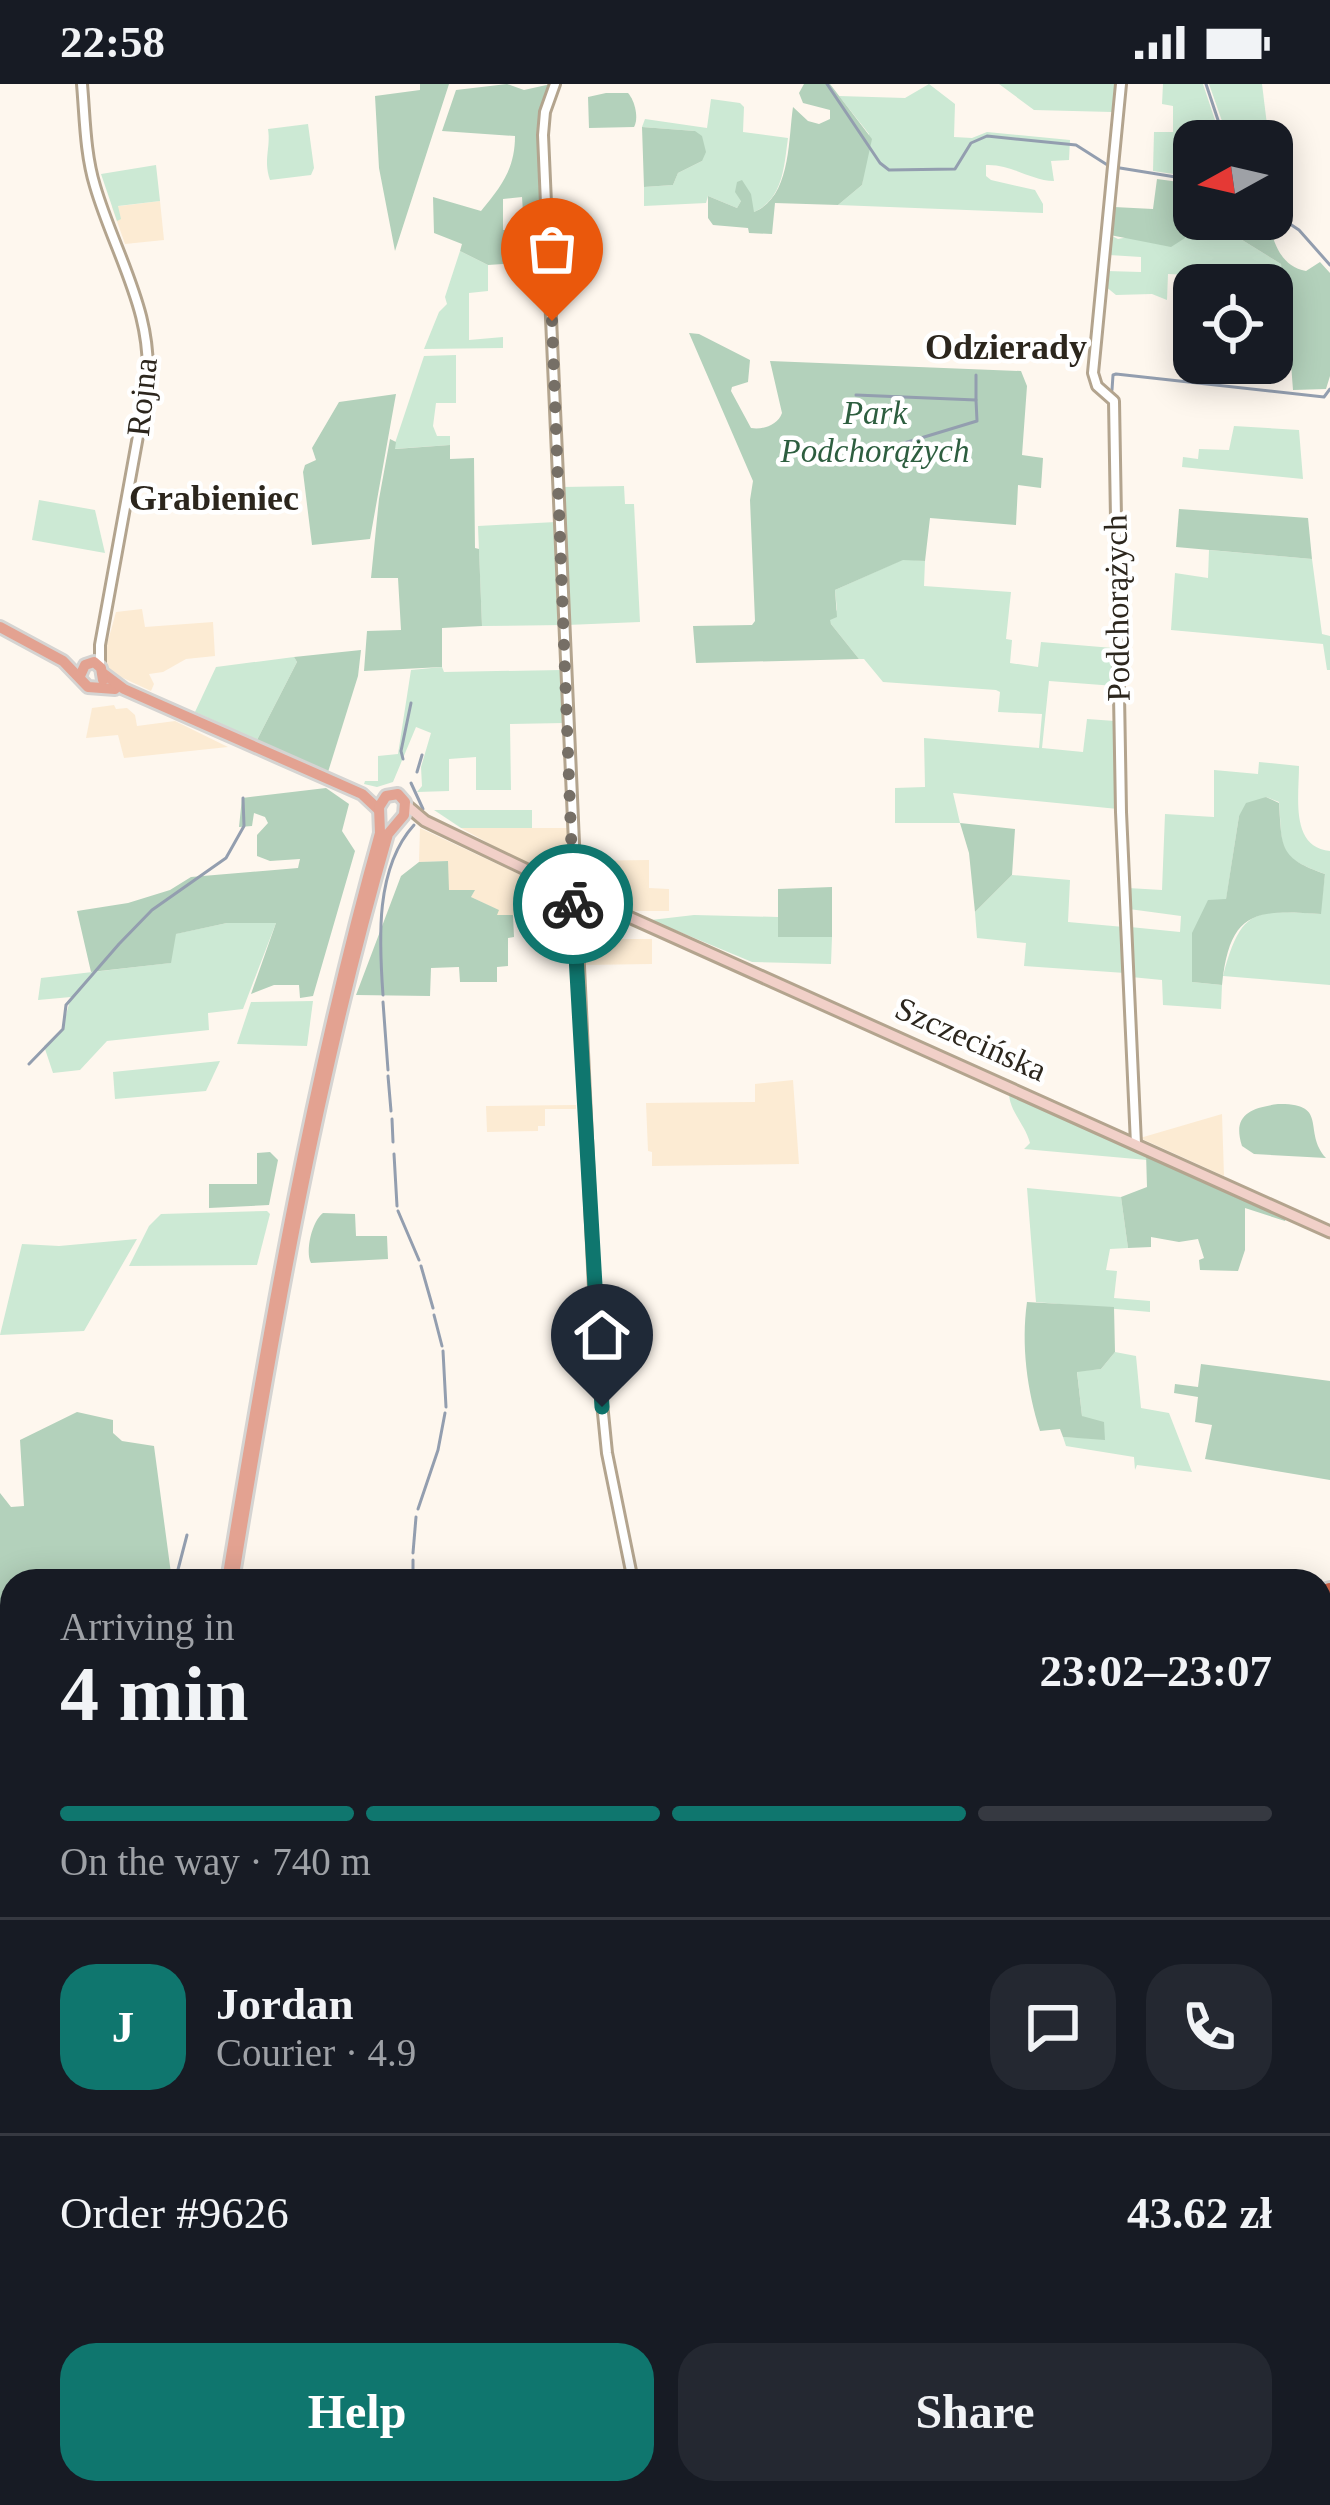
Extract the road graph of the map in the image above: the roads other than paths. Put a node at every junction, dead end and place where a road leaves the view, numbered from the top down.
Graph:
1 (82, 84) edge
2 (555, 84) edge
3 (1121, 84) edge
4 (0, 627) edge
5 (93, 672) junction
6 (362, 794) junction
7 (386, 796) junction
8 (406, 805) junction
9 (380, 813) junction
10 (398, 821) junction
11 (424, 821) junction
12 (574, 894) junction
13 (1136, 1144) junction
14 (1330, 1232) edge
15 (232, 1569) edge
16 (232, 1569) edge
17 (631, 1569) edge

1 - 5 street, Rojna
2 - 12 street
3 - 13 street, Podchorążych
4 - 5 main road
5 - 6 main road
6 - 7 main road
6 - 9 main road
7 - 8 main road
7 - 9 main road
8 - 10 main road
8 - 11 main road, Szczecińska
9 - 10 main road
9 - 15 main road
10 - 11 main road, Szczecińska
10 - 16 main road
11 - 12 main road, Szczecińska
12 - 13 main road, Szczecińska
12 - 17 street
13 - 14 main road, Szczecińska

